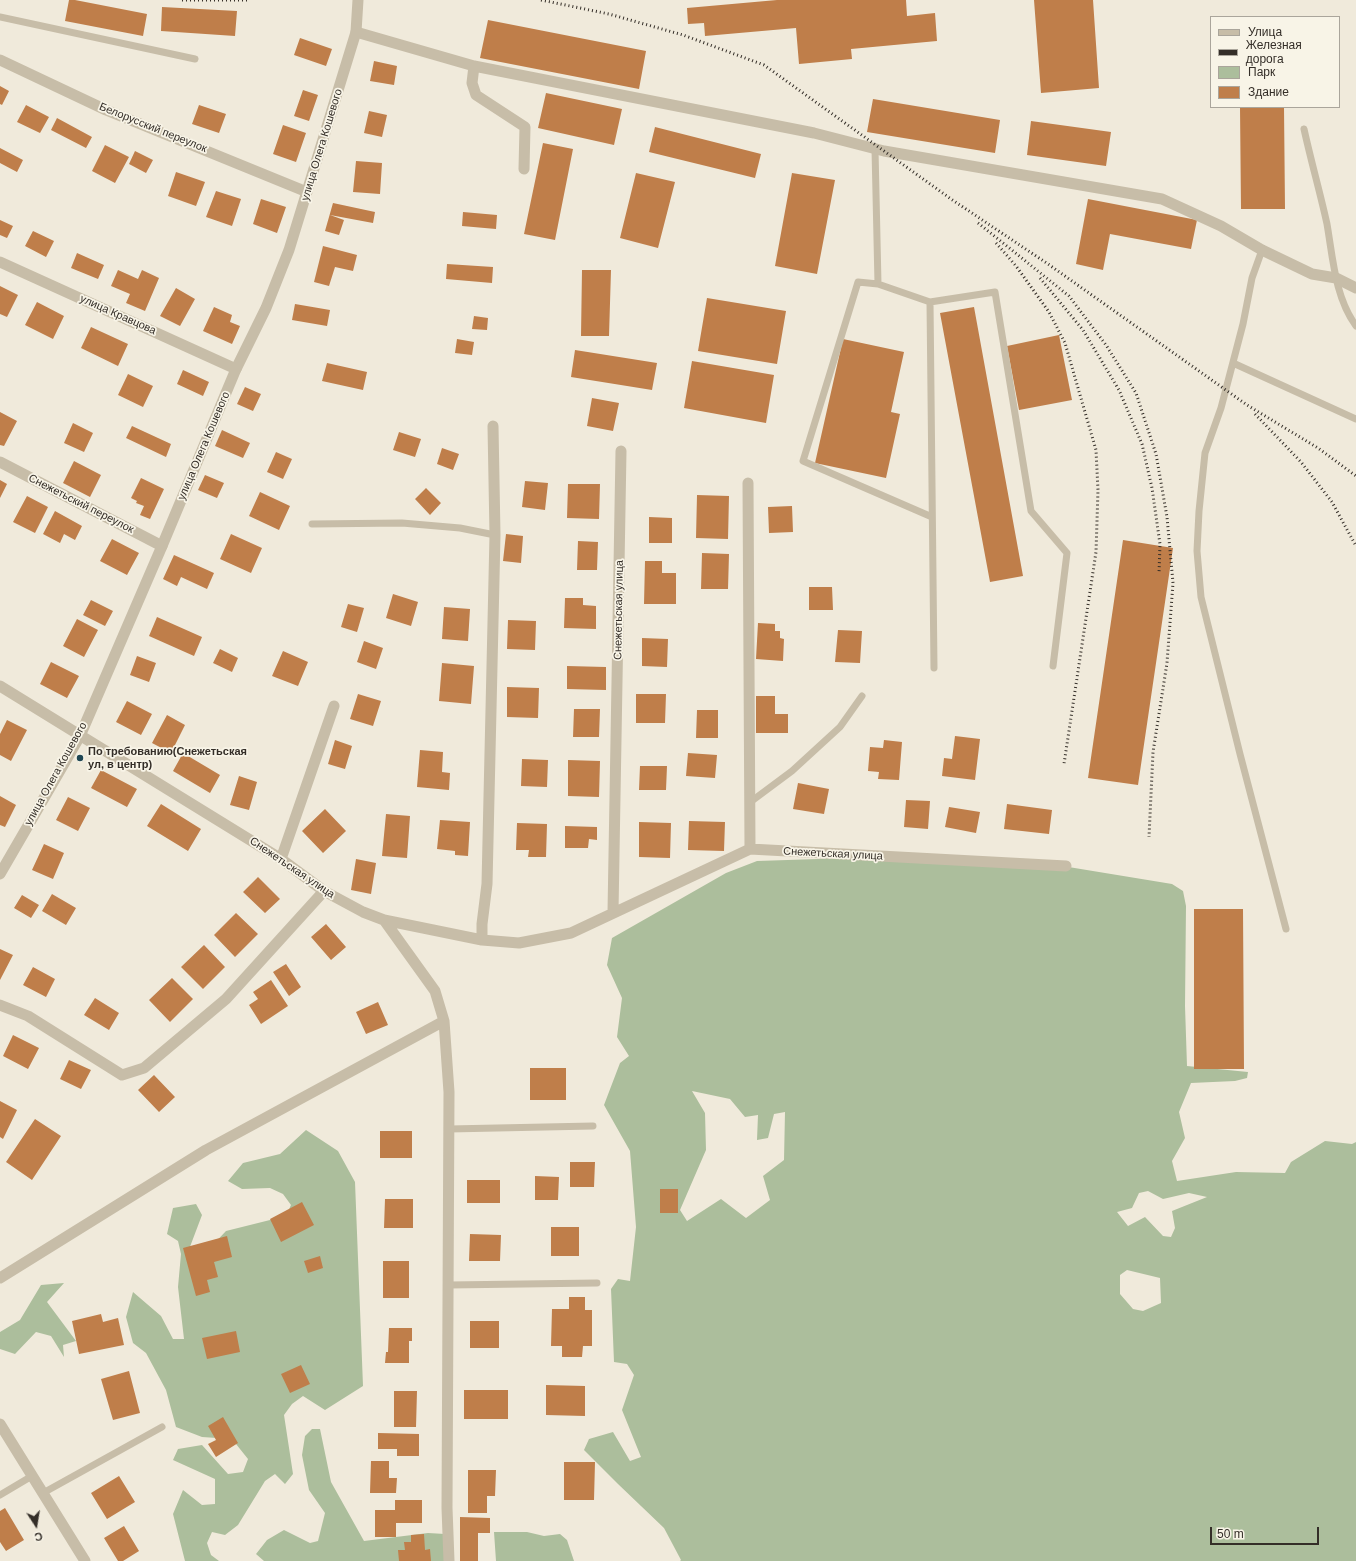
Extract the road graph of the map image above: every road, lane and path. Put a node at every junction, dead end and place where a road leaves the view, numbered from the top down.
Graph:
1 (358, 0) edge
2 (0, 17) edge
3 (356, 32) junction
4 (195, 59) dead end
5 (0, 60) edge
6 (474, 66) junction
7 (1304, 129) dead end
8 (875, 149) junction
9 (524, 169) dead end
10 (307, 192) junction
11 (1262, 250) junction
12 (0, 262) edge
13 (1336, 278) junction
14 (878, 284) junction
15 (1356, 288) edge
16 (930, 302) junction
17 (1356, 326) edge
18 (1233, 363) junction
19 (236, 369) junction
20 (1356, 419) edge
21 (493, 426) dead end
22 (621, 451) dead end
23 (0, 462) edge
24 (748, 483) dead end
25 (932, 517) junction
26 (312, 524) dead end
27 (495, 535) junction
28 (162, 546) junction
29 (1053, 666) dead end
30 (934, 668) dead end
31 (0, 686) edge
32 (862, 696) dead end
33 (334, 706) dead end
34 (80, 736) junction
35 (749, 803) junction
36 (750, 849) junction
37 (282, 859) junction
38 (1066, 866) dead end
39 (0, 874) edge
40 (324, 892) junction
41 (613, 912) junction
42 (384, 920) junction
43 (1286, 929) dead end
44 (482, 940) junction
45 (0, 1004) edge
46 (444, 1021) junction
47 (593, 1126) dead end
48 (449, 1129) junction
49 (0, 1278) edge
50 (597, 1283) dead end
51 (449, 1285) junction
52 (0, 1424) edge
53 (162, 1427) dead end
54 (32, 1476) junction
55 (43, 1493) junction
56 (0, 1495) edge
57 (85, 1561) edge
58 (449, 1561) edge

1 - 3 street, улица Олега Кошевого
2 - 4 lane
3 - 6 street
3 - 10 street, улица Олега Кошевого
5 - 10 street, Белорусский переулок
6 - 8 street
6 - 9 street
7 - 13 lane
8 - 11 street
8 - 14 lane
10 - 19 street, улица Олега Кошевого
11 - 13 street
11 - 18 lane
12 - 19 street, улица Кравцова
13 - 15 street
13 - 17 lane
14 - 16 lane
14 - 25 lane
16 - 25 lane
16 - 29 lane
18 - 20 lane
18 - 43 lane
19 - 28 street, улица Олега Кошевого
21 - 27 street
22 - 41 street, Снежетьская улица
23 - 28 street, Снежетьский переулок
24 - 35 street
25 - 30 lane
26 - 27 lane
27 - 44 street
28 - 34 street, улица Олега Кошевого
31 - 34 street, Снежетьская улица
32 - 35 lane
33 - 37 street
34 - 37 street, Снежетьская улица
34 - 39 street, улица Олега Кошевого
35 - 36 street
36 - 38 street, Снежетьская улица
36 - 41 street, Снежетьская улица
37 - 40 street, Снежетьская улица
40 - 42 street, Снежетьская улица
40 - 45 street
41 - 44 street, Снежетьская улица
42 - 44 street, Снежетьская улица
42 - 46 street
46 - 48 street
46 - 49 street
47 - 48 lane
48 - 51 street
50 - 51 lane
51 - 58 street
52 - 54 street
53 - 55 lane
54 - 55 street
54 - 56 lane
55 - 57 street

